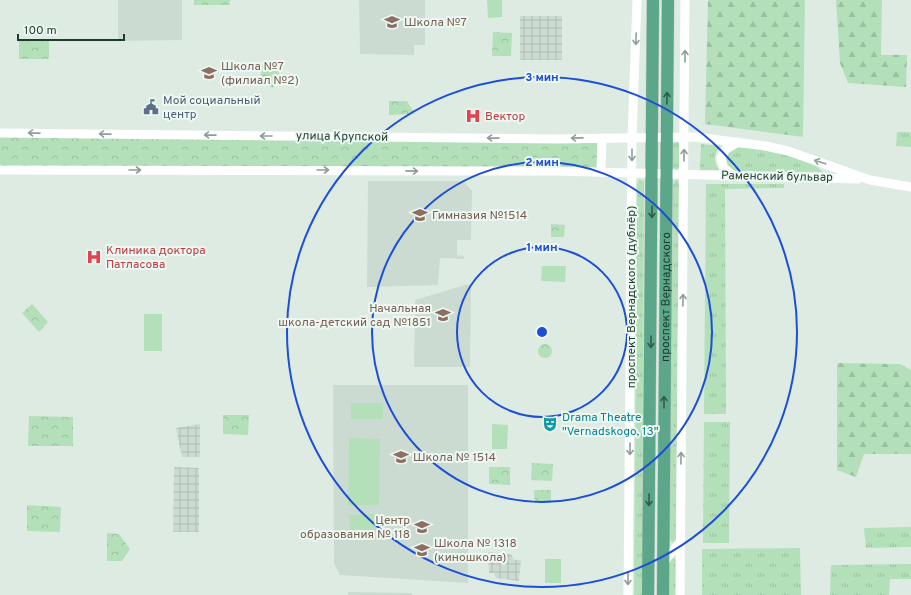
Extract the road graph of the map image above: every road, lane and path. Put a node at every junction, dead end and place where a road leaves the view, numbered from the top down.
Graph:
1 (637, 0) edge
2 (653, 0) edge
3 (668, 0) edge
4 (685, 0) edge
5 (0, 133) edge
6 (632, 137) junction
7 (652, 137) junction
8 (666, 137) junction
9 (684, 137) junction
10 (602, 138) junction
11 (738, 142) junction
12 (0, 170) edge
13 (601, 172) junction
14 (632, 172) junction
15 (652, 173) junction
16 (666, 173) junction
17 (684, 174) junction
18 (734, 175) junction
19 (870, 180) junction
20 (911, 187) edge
21 (681, 541) junction
22 (663, 563) junction
23 (628, 595) edge
24 (648, 595) edge
25 (663, 595) edge
26 (680, 595) edge

1 -> 6 street, проспект Вернадского (дублёр)
2 - 7 main road, проспект Вернадского
8 -> 3 main road, проспект Вернадского
9 -> 4 street
10 -> 5 street, улица Крупской
6 - 7 street, улица Крупской
6 - 10 street, улица Крупской
6 -> 14 street, проспект Вернадского (дублёр)
7 - 8 street, улица Крупской
7 - 15 main road, проспект Вернадского
8 - 9 street, улица Крупской
8 - 16 main road, проспект Вернадского
9 - 11 street, Раменский бульвар
17 -> 9 street
10 - 13 street
11 - 18 street
19 -> 11 street, Раменский бульвар
12 -> 13 street
13 - 14 street
14 - 15 street
14 -> 23 street, проспект Вернадского (дублёр)
15 - 16 street
15 -> 24 main road, проспект Вернадского
16 - 17 street
22 -> 16 main road, проспект Вернадского
17 - 18 street, Раменский бульвар
21 -> 17 street
18 - 19 street, Раменский бульвар
19 - 20 street, Раменский бульвар
21 - 22 street
21 - 26 street
22 - 25 main road, проспект Вернадского

